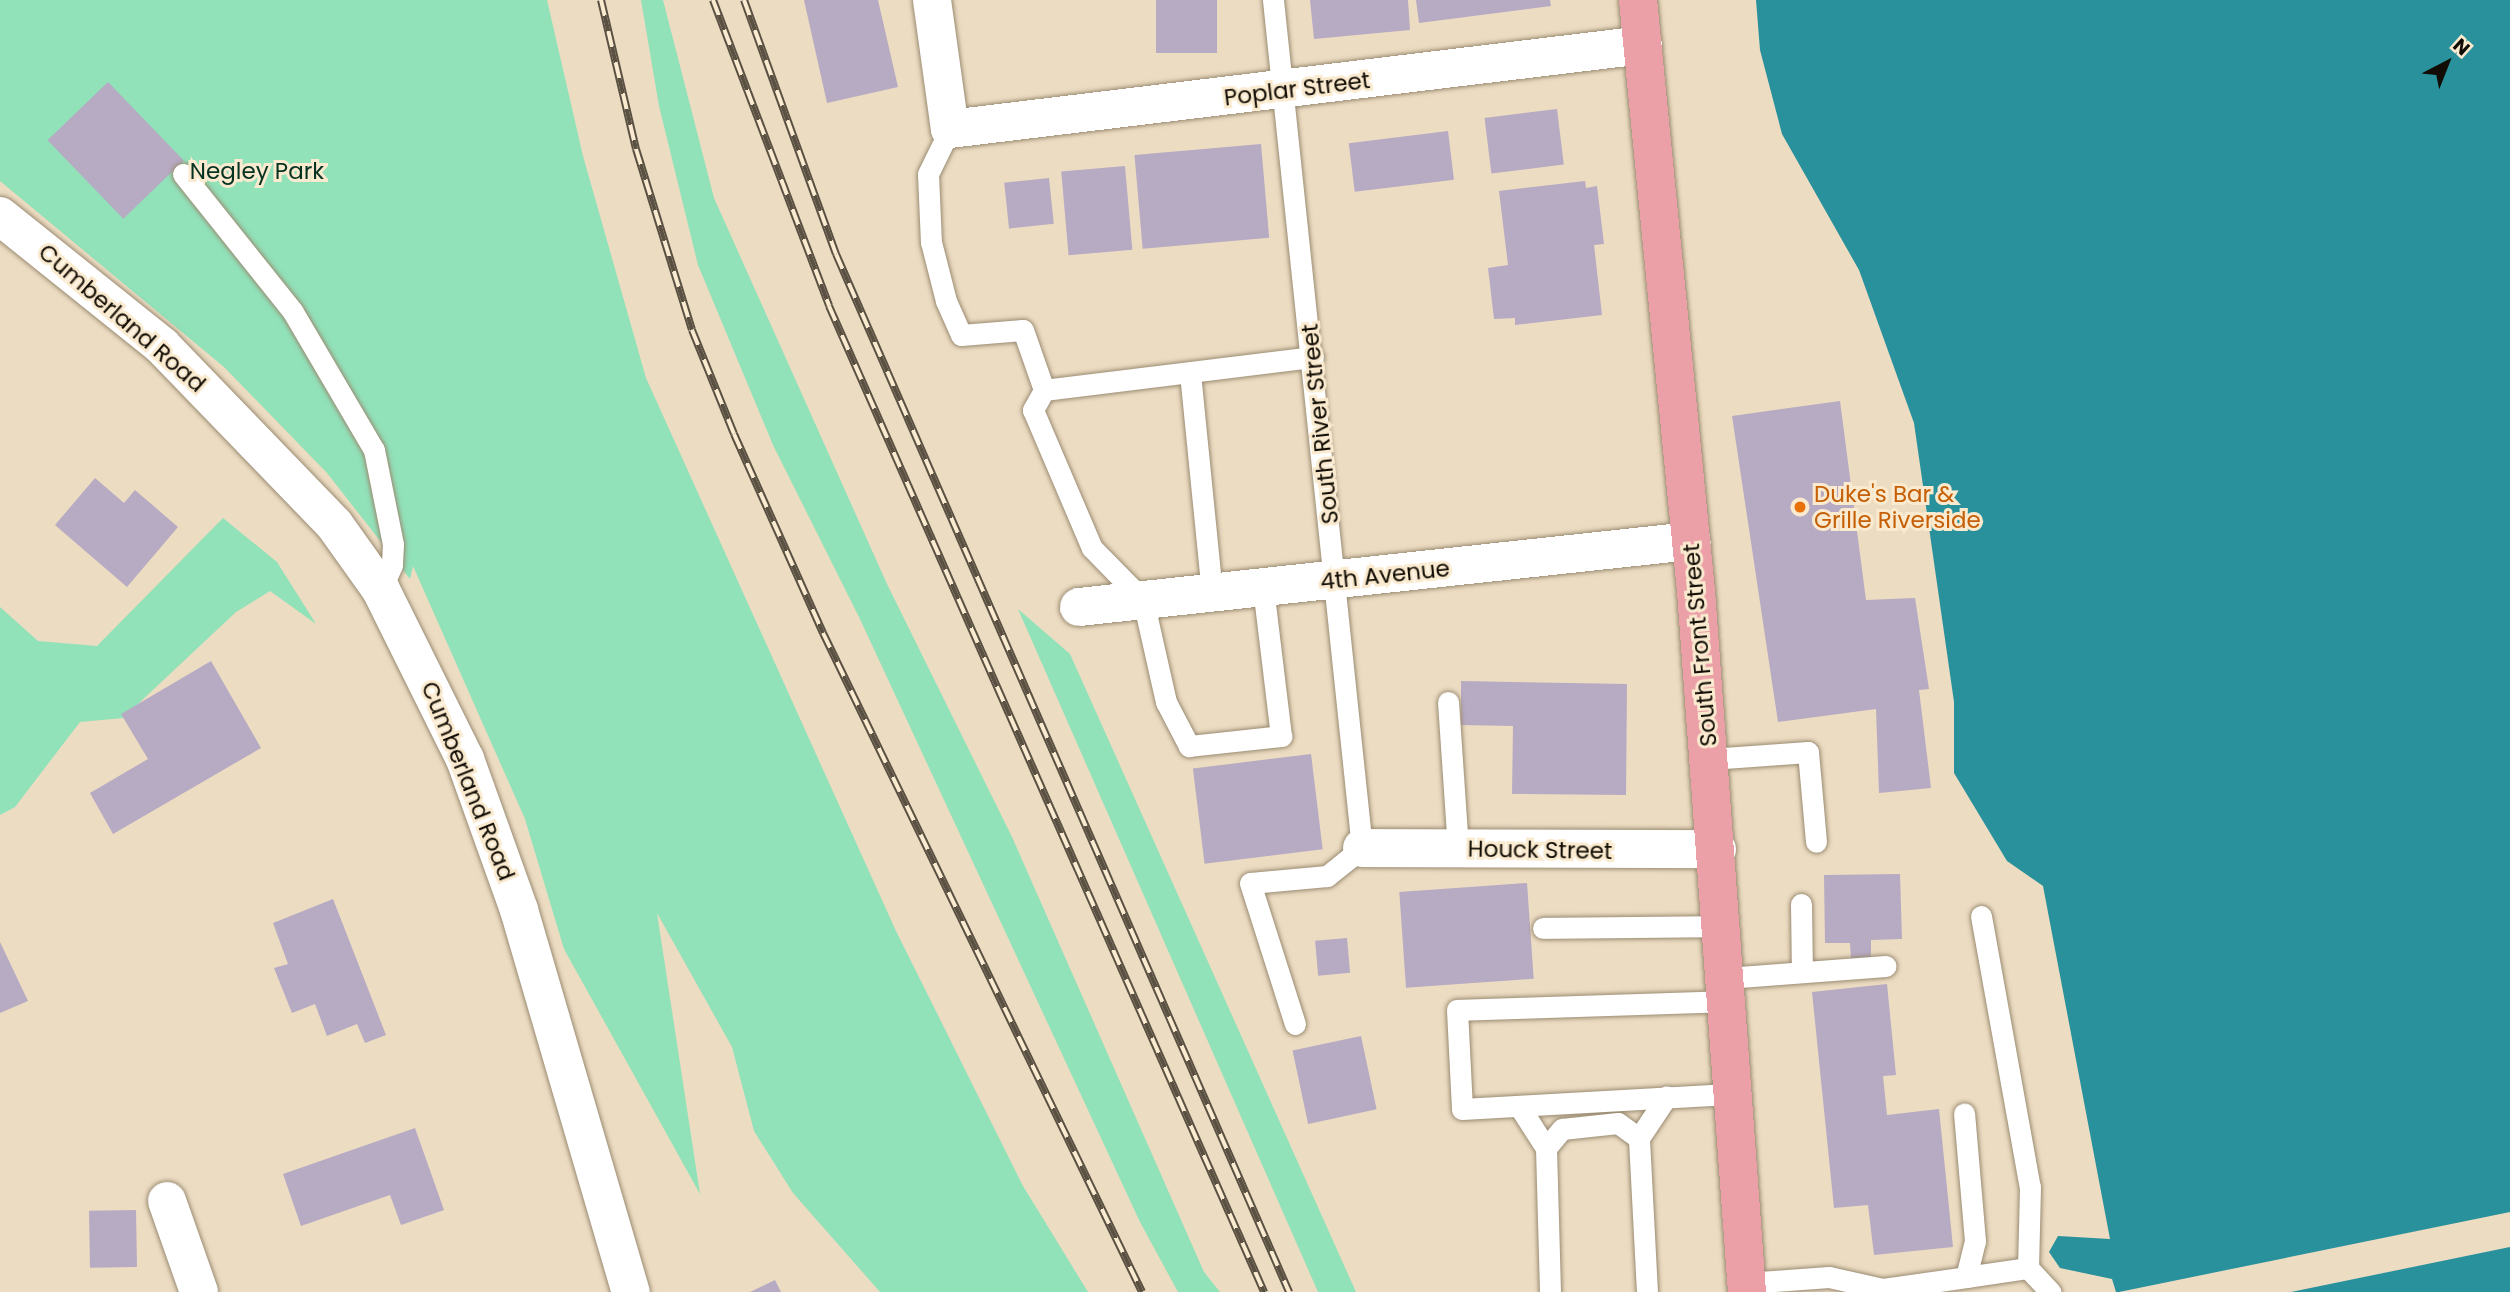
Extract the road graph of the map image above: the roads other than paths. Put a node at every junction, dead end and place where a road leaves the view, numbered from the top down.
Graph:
1 (932, 0) edge
2 (1273, 0) edge
3 (1639, 0) edge
4 (1643, 45) junction
5 (1284, 91) junction
6 (950, 129) junction
7 (183, 174) dead end
8 (0, 215) edge
9 (1313, 358) junction
10 (1189, 373) junction
11 (1044, 390) junction
12 (1691, 541) junction
13 (1337, 580) junction
14 (1263, 588) junction
15 (381, 590) junction
16 (1212, 593) junction
17 (1143, 600) junction
18 (1079, 607) dead end
19 (1448, 702) dead end
20 (1710, 759) junction
21 (1816, 842) dead end
22 (1362, 848) junction
23 (1458, 849) junction
24 (1717, 849) junction
25 (1801, 904) dead end
26 (1981, 916) dead end
27 (1723, 926) junction
28 (1543, 929) dead end
29 (1886, 966) dead end
30 (1802, 972) junction
31 (1727, 989) junction
32 (1295, 1024) dead end
33 (1734, 1094) junction
34 (1667, 1096) junction
35 (1519, 1106) junction
36 (1964, 1113) dead end
37 (1639, 1138) junction
38 (1546, 1148) junction
39 (167, 1201) dead end
40 (2028, 1268) junction
41 (1966, 1277) junction
42 (1747, 1287) edge
43 (199, 1292) edge
44 (631, 1292) edge
45 (1550, 1292) edge
46 (1647, 1292) edge
47 (2050, 1292) edge

1 - 6 street
2 - 5 lane, South River Street
3 - 4 main road, South Front Street
4 - 5 street, Poplar Street
4 - 12 main road, South Front Street
5 - 6 street, Poplar Street
5 - 9 lane, South River Street
6 - 11 lane
7 - 15 lane
8 - 15 street, Cumberland Road
9 - 10 lane
9 - 13 lane, South River Street
10 - 11 lane
10 - 16 lane
11 - 17 lane
12 - 13 street, 4th Avenue
12 - 20 main road, South Front Street
13 - 14 street, 4th Avenue
13 - 22 lane, South River Street
14 - 16 street, 4th Avenue
14 - 17 lane
15 - 44 street, Cumberland Road
16 - 17 street, 4th Avenue
17 - 18 street, 4th Avenue
19 - 23 lane
20 - 21 lane
20 - 24 main road, South Front Street
22 - 23 street, Houck Street
22 - 32 lane
23 - 24 street, Houck Street
24 - 27 main road, South Front Street
25 - 30 lane
26 - 40 lane
27 - 28 lane
27 - 31 main road, South Front Street
29 - 30 lane
30 - 31 lane
31 - 33 main road, South Front Street
31 - 35 lane
33 - 34 lane
33 - 42 main road, South Front Street
34 - 35 lane
34 - 37 lane
35 - 38 lane
36 - 41 lane
37 - 38 lane
37 - 46 lane
38 - 45 lane
39 - 43 street
40 - 41 lane
40 - 47 lane
41 - 42 lane

